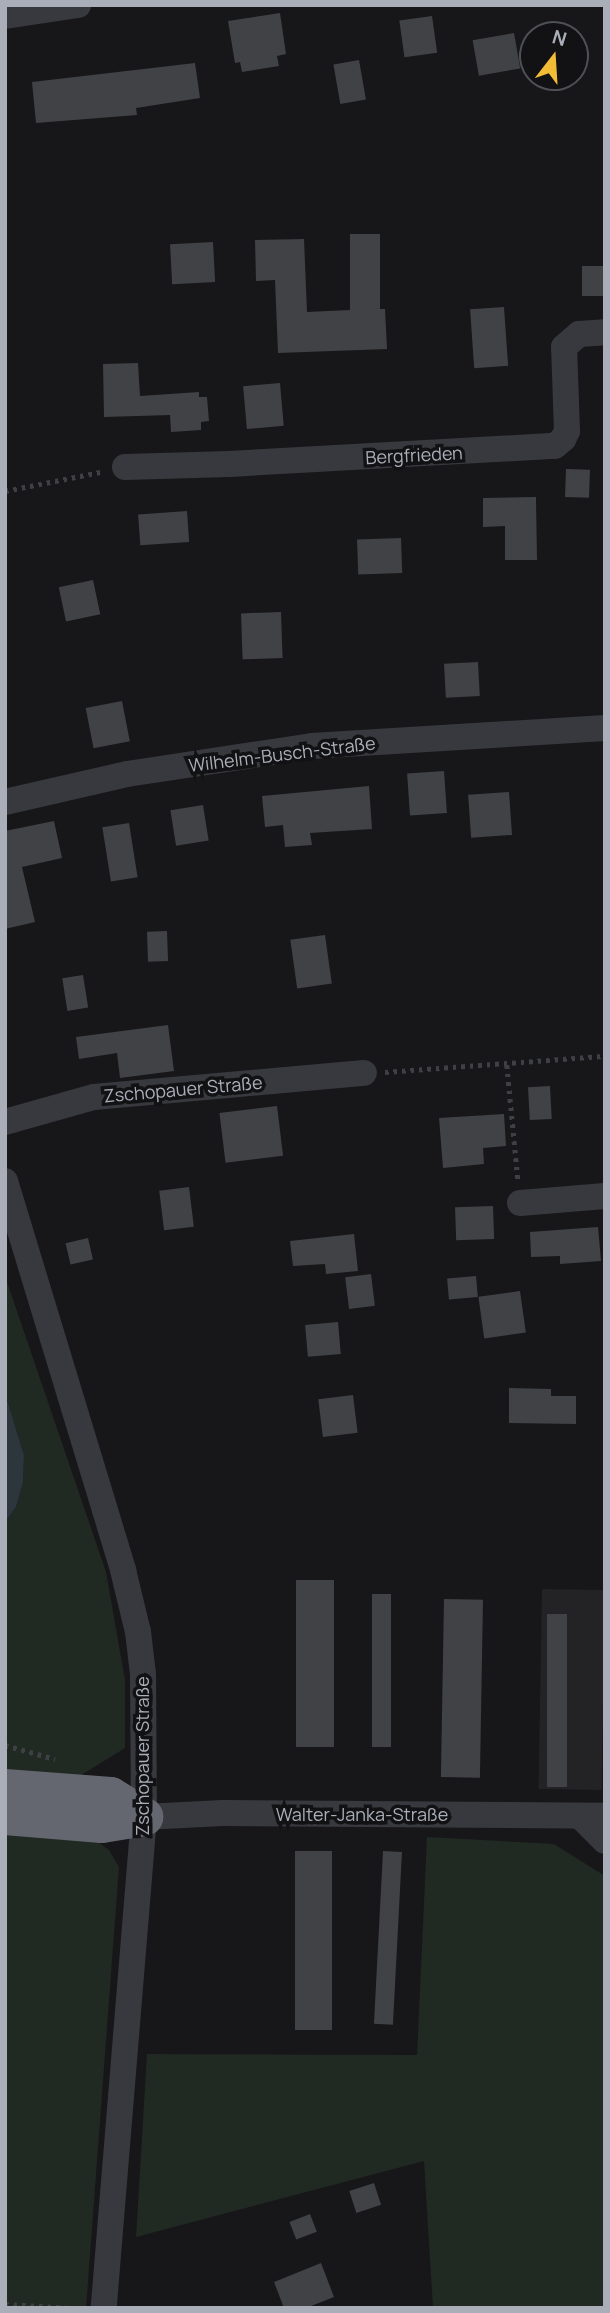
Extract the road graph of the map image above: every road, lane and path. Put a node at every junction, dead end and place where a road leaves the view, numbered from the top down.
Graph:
1 (78, 5) edge
2 (5, 16) edge
3 (605, 332) edge
4 (125, 467) joint
5 (5, 491) edge
6 (605, 728) edge
7 (5, 802) edge
8 (605, 1056) edge
9 (507, 1065) junction
10 (364, 1073) joint
11 (5, 1122) edge
12 (5, 1181) edge
13 (605, 1196) edge
14 (520, 1203) joint
15 (5, 1788) edge
16 (5, 1816) edge
17 (592, 1816) edge
18 (144, 1817) junction
19 (605, 1842) edge
20 (5, 2304) edge
21 (73, 2308) edge
22 (104, 2308) edge

1 - 2 street
3 - 4 street, Bergfrieden
4 - 5 path
6 - 7 street, Wilhelm-Busch-Straße
8 - 9 path
9 - 10 path
9 - 14 path
10 - 11 street, Zschopauer Straße
12 - 18 street, Zschopauer Straße
13 - 14 street
15 - 18 highway
16 - 18 highway
17 - 18 street, Walter-Janka-Straße
17 - 19 street, Walter-Janka-Straße
18 - 22 street, Zschopauer Straße
20 - 21 path

